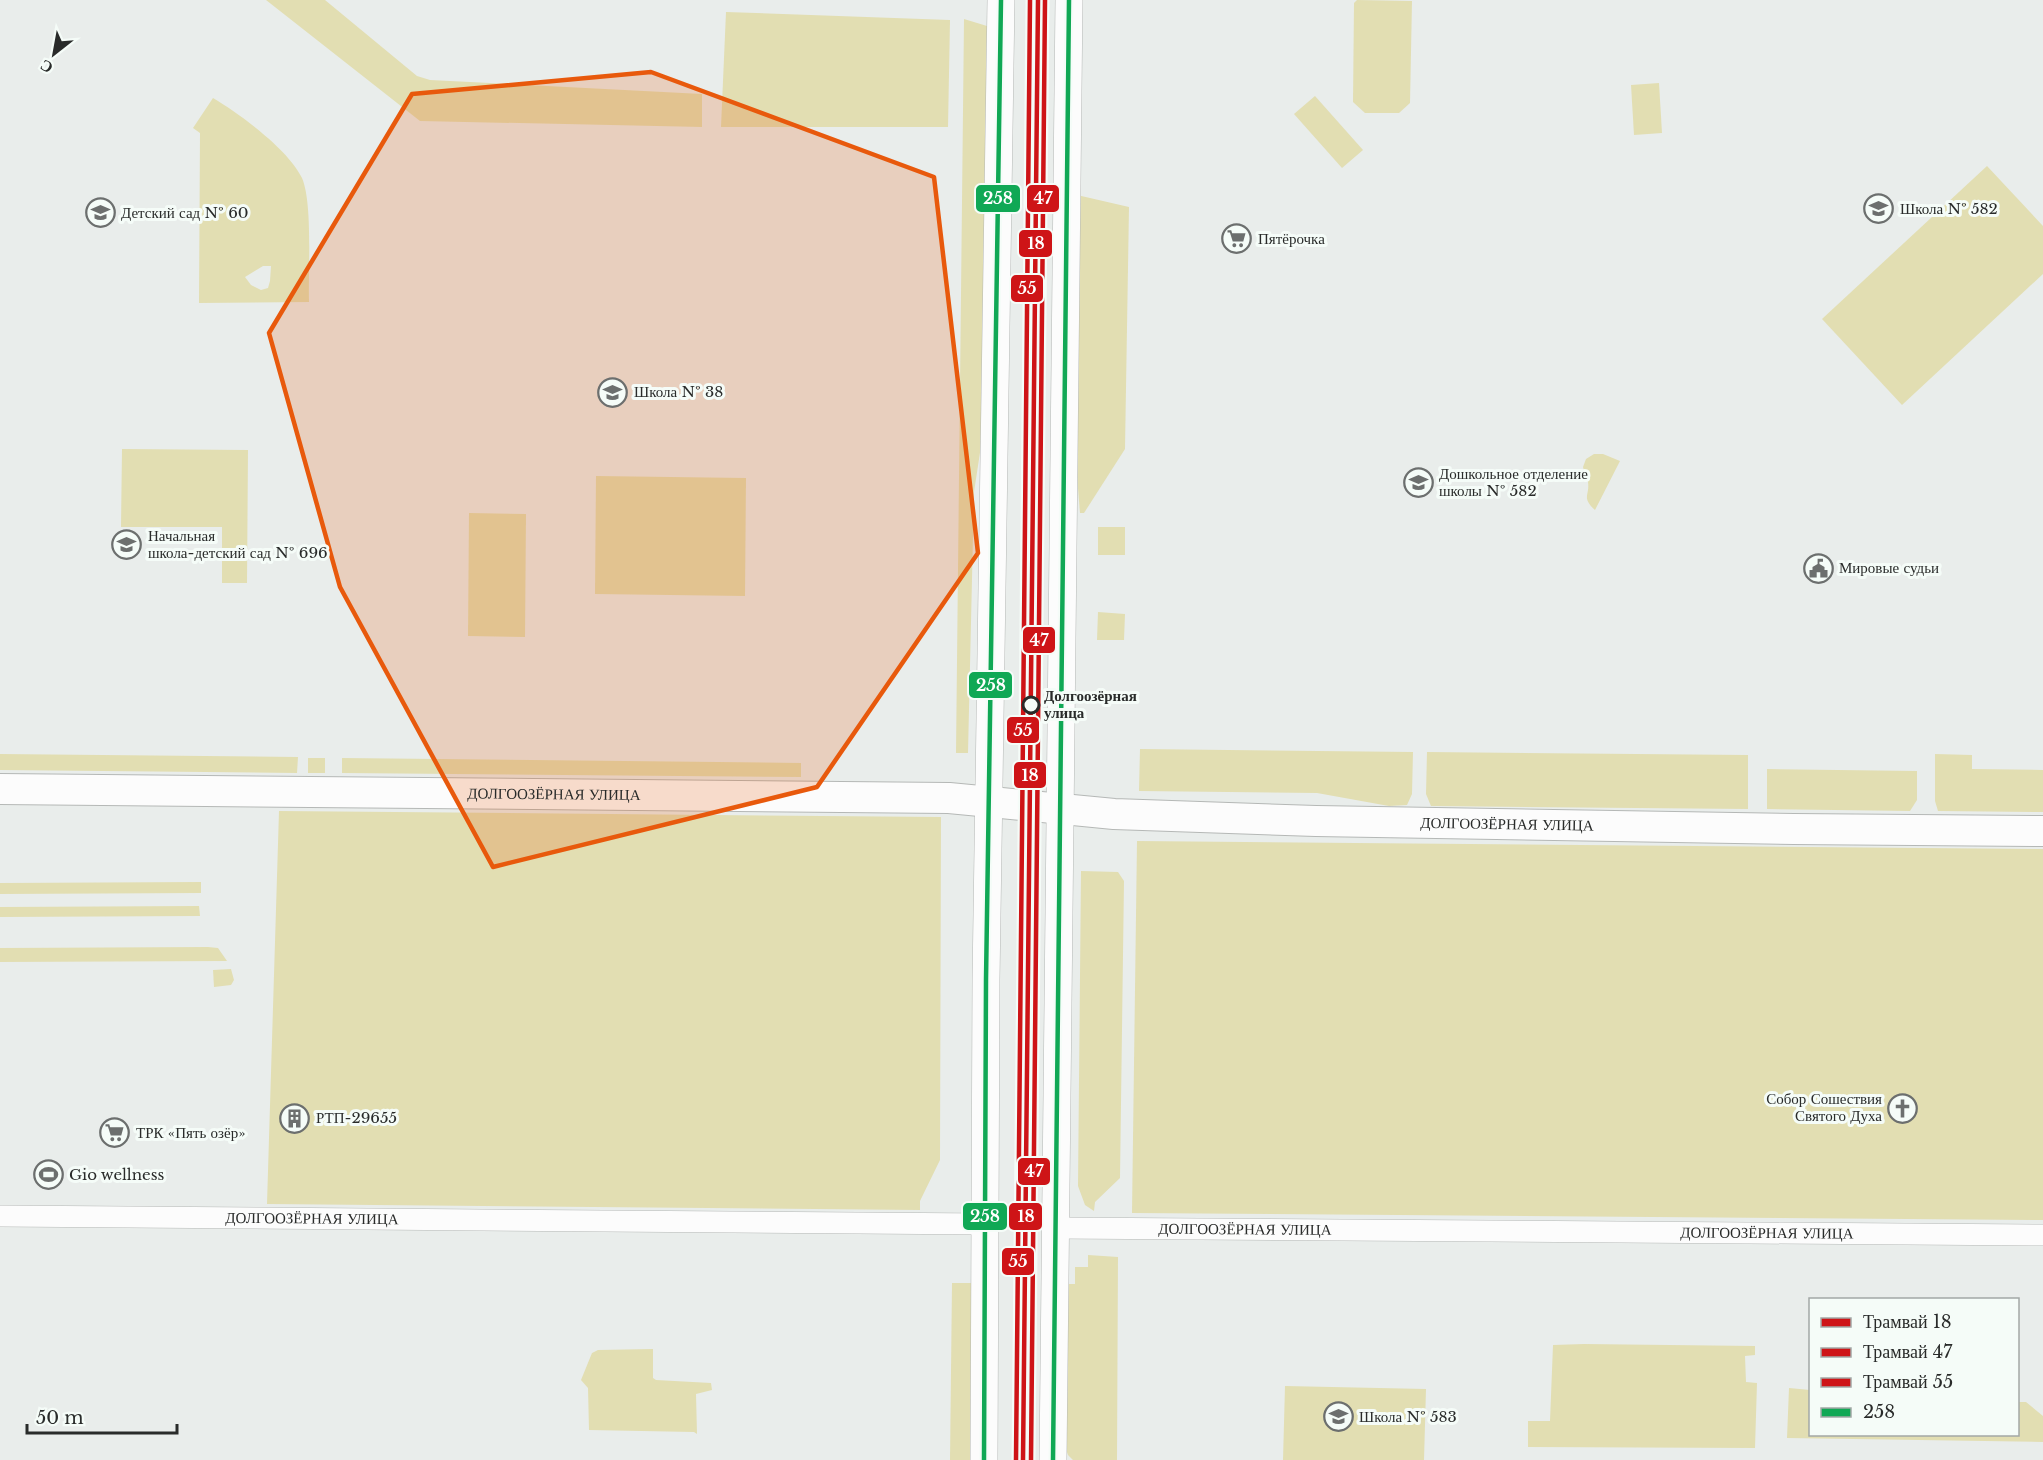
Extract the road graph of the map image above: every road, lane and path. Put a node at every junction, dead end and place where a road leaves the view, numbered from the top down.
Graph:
1 (1001, 0) edge
2 (1069, 0) edge
3 (0, 789) edge
4 (989, 802) junction
5 (1060, 810) junction
6 (2043, 831) edge
7 (0, 1216) edge
8 (985, 1224) junction
9 (1057, 1228) junction
10 (2043, 1235) edge
11 (984, 1460) edge
12 (1053, 1460) edge

1 - 4 street
2 - 5 street
3 - 4 main road, ДОЛГООЗЁРНАЯ УЛИЦА
4 - 5 main road, ДОЛГООЗЁРНАЯ УЛИЦА
4 - 8 street
5 - 6 main road, ДОЛГООЗЁРНАЯ УЛИЦА
5 - 9 street
7 - 8 street, ДОЛГООЗЁРНАЯ УЛИЦА
8 - 11 street
9 - 10 street, ДОЛГООЗЁРНАЯ УЛИЦА
9 - 12 street

